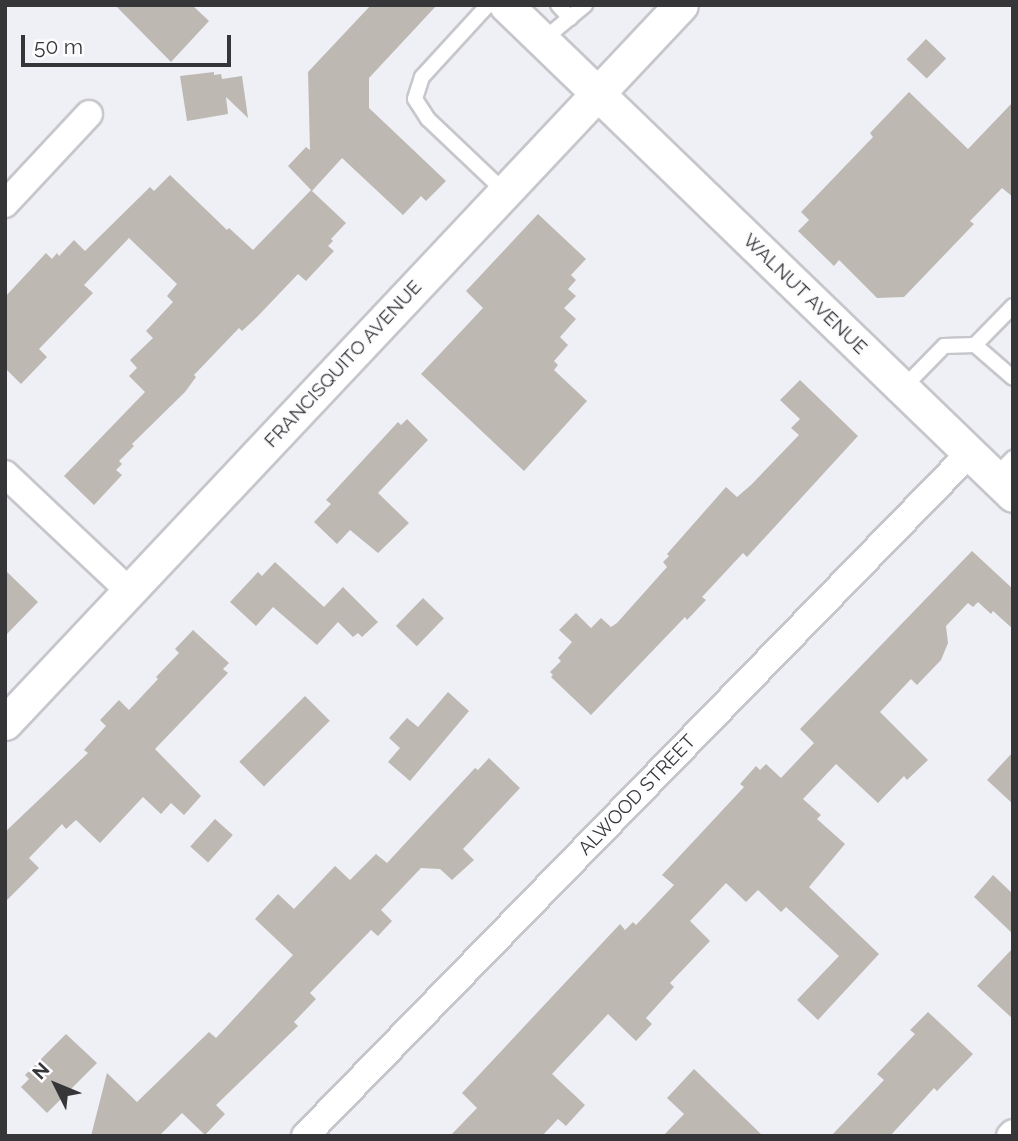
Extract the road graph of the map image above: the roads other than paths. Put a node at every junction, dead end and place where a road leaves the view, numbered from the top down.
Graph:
1 (488, 5) edge
2 (506, 5) edge
3 (558, 5) edge
4 (585, 5) edge
5 (681, 5) edge
6 (570, 18) junction
7 (543, 40) junction
8 (598, 92) junction
9 (89, 114) dead end
10 (505, 192) junction
11 (5, 204) edge
12 (1013, 306) edge
13 (975, 345) junction
14 (1013, 378) edge
15 (902, 389) junction
16 (969, 454) junction
17 (5, 474) edge
18 (1006, 477) edge
19 (130, 592) junction
20 (5, 723) edge
21 (305, 1136) edge

1 - 10 lane
2 - 7 street, WALNUT AVENUE
3 - 6 lane
4 - 6 lane
5 - 8 street, FRANCISQUITO AVENUE
6 - 7 lane
7 - 8 street, WALNUT AVENUE
8 - 10 street, FRANCISQUITO AVENUE
8 - 15 street, WALNUT AVENUE
9 - 11 street
10 - 19 street, FRANCISQUITO AVENUE
12 - 13 lane
13 - 14 lane
13 - 15 lane
15 - 16 street, WALNUT AVENUE
16 - 18 street, WALNUT AVENUE
16 - 21 street, ALWOOD STREET
17 - 19 street
19 - 20 street, FRANCISQUITO AVENUE

